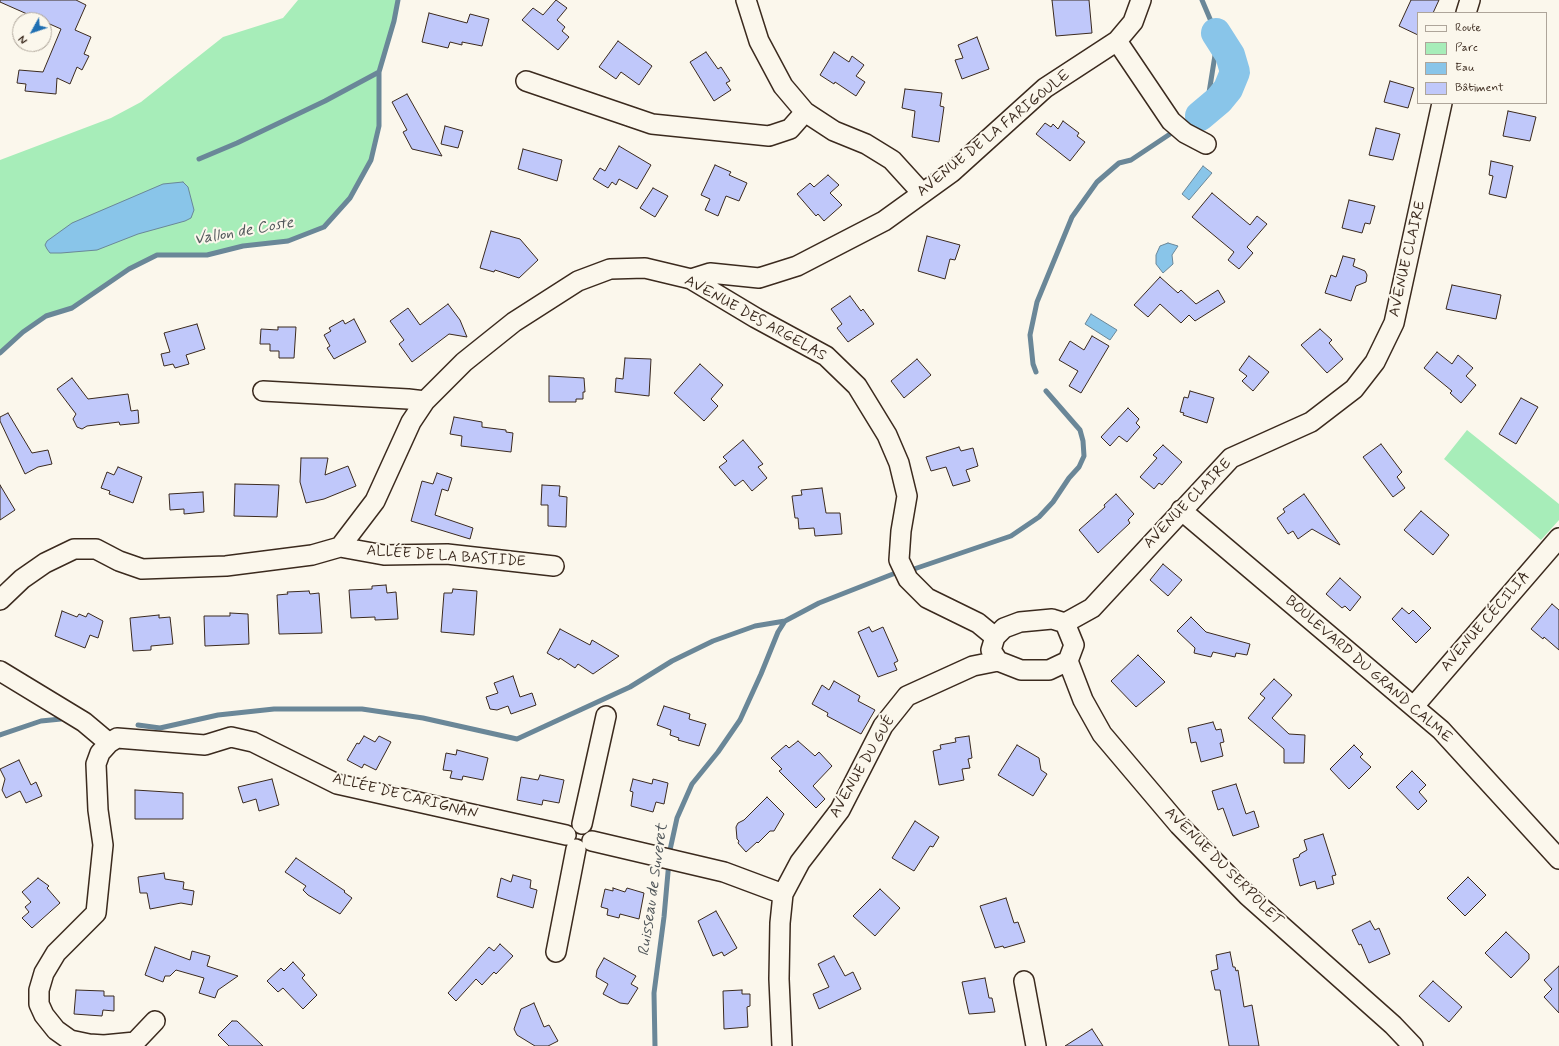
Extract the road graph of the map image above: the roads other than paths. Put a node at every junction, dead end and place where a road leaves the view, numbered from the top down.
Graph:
1 (746, 0) edge
2 (1141, 0) edge
3 (1470, 0) edge
4 (1466, 12) edge
5 (1117, 41) junction
6 (526, 81) dead end
7 (1442, 104) edge
8 (805, 112) junction
9 (1206, 144) dead end
10 (922, 193) junction
11 (691, 279) junction
12 (263, 391) dead end
13 (425, 401) junction
14 (1181, 510) junction
15 (1556, 546) edge
16 (340, 547) junction
17 (554, 566) dead end
18 (0, 600) edge
19 (1065, 623) junction
20 (994, 637) junction
21 (998, 661) junction
22 (1068, 661) junction
23 (0, 671) edge
24 (1414, 706) junction
25 (606, 716) dead end
26 (109, 743) junction
27 (578, 842) junction
28 (1559, 859) edge
29 (783, 894) junction
30 (556, 952) dead end
31 (1024, 981) dead end
32 (155, 1021) dead end
33 (782, 1046) edge
34 (1036, 1046) edge
35 (1413, 1046) edge

1 - 8 street
2 - 5 street, AVENUE DE LA FARIGOULE
3 - 4 street
5 - 9 street
5 - 10 street, AVENUE DE LA FARIGOULE
6 - 8 street
7 - 14 street, AVENUE CLAIRE
8 - 10 street
10 - 11 street, AVENUE DE LA FARIGOULE
11 - 13 street, AVENUE DES ARGELAS
11 - 20 street, AVENUE DES ARGELAS
12 - 13 street
13 - 16 street, AVENUE DES ARGELAS
14 - 19 street, AVENUE CLAIRE
14 - 24 street, BOULEVARD DU GRAND CALME
15 - 24 street, AVENUE CÉCILIA
16 - 17 street, ALLÉE DE LA BASTIDE
16 - 18 street, ALLÉE DE LA BASTIDE
19 - 20 street
19 - 22 street
20 - 21 street
21 - 22 street
21 - 29 street, AVENUE DU GUÉ
22 - 35 street, AVENUE DU SERPOLET
23 - 26 street
24 - 28 street, BOULEVARD DU GRAND CALME
25 - 27 street
26 - 27 street, ALLÉE DE CARIGNAN
26 - 32 street
27 - 29 street, ALLÉE DE CARIGNAN
27 - 30 street
29 - 33 street, AVENUE DU GUÉ
31 - 34 street

